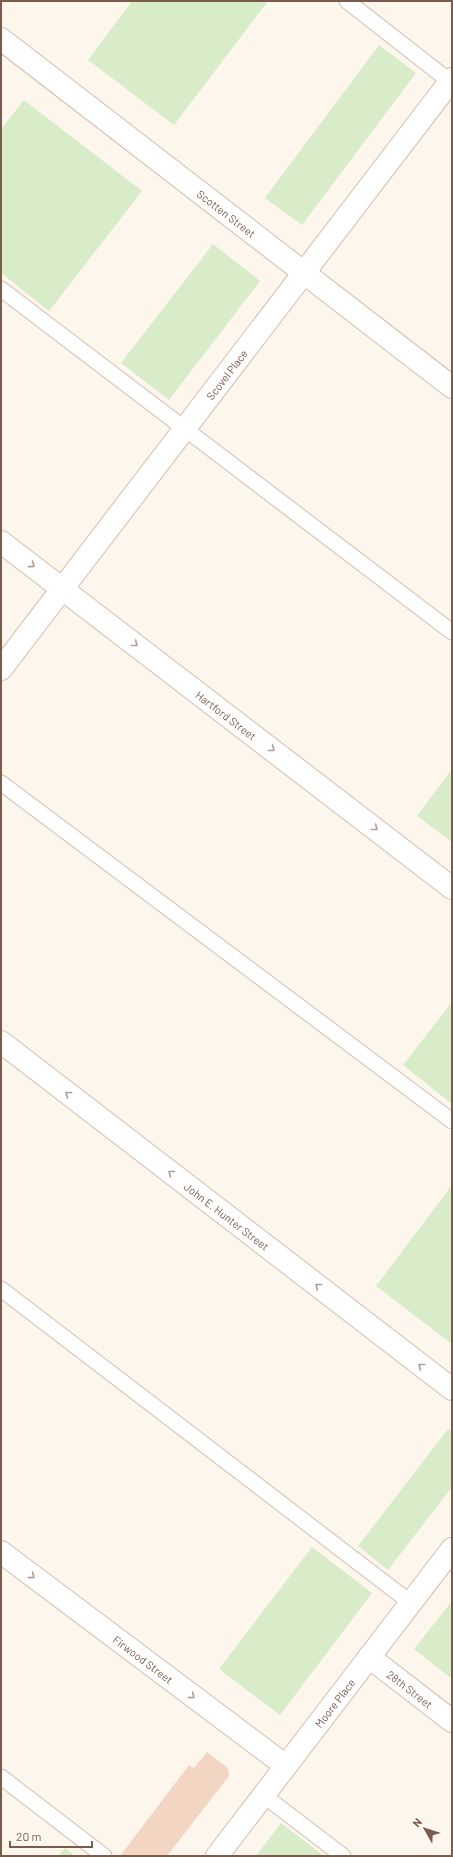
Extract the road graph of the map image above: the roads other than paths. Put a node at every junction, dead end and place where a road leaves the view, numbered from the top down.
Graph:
1 (347, 1) edge
2 (1, 39) edge
3 (451, 81) edge
4 (304, 273) junction
5 (1, 289) edge
6 (452, 387) edge
7 (185, 429) junction
8 (1, 542) edge
9 (62, 588) junction
10 (452, 632) edge
11 (1, 669) edge
12 (1, 783) edge
13 (452, 888) edge
14 (1, 1042) edge
15 (452, 1121) edge
16 (1, 1289) edge
17 (452, 1390) edge
18 (452, 1549) edge
19 (1, 1552) edge
20 (411, 1603) junction
21 (369, 1657) junction
22 (452, 1721) edge
23 (286, 1766) junction
24 (1, 1777) edge
25 (263, 1795) junction
26 (104, 1856) edge
27 (217, 1856) edge
28 (343, 1856) edge

1 - 3 lane
2 - 4 street, Scotten Street
3 - 4 street, Scovel Place
4 - 6 street, Scotten Street
4 - 7 street, Scovel Place
5 - 7 lane
7 - 9 street, Scovel Place
7 - 10 lane
8 -> 9 street, Hartford Street
9 - 11 street, Scovel Place
9 -> 13 street, Hartford Street
12 - 15 lane
17 -> 14 street, John E. Hunter Street
16 - 20 lane
18 - 20 street, Moore Place
19 -> 23 street, Firwood Street
20 - 21 street, Moore Place
21 - 22 street, 28th Street
21 - 23 street, Moore Place
23 - 25 street, Moore Place
24 - 26 lane
25 - 27 street, Moore Place
25 - 28 lane

